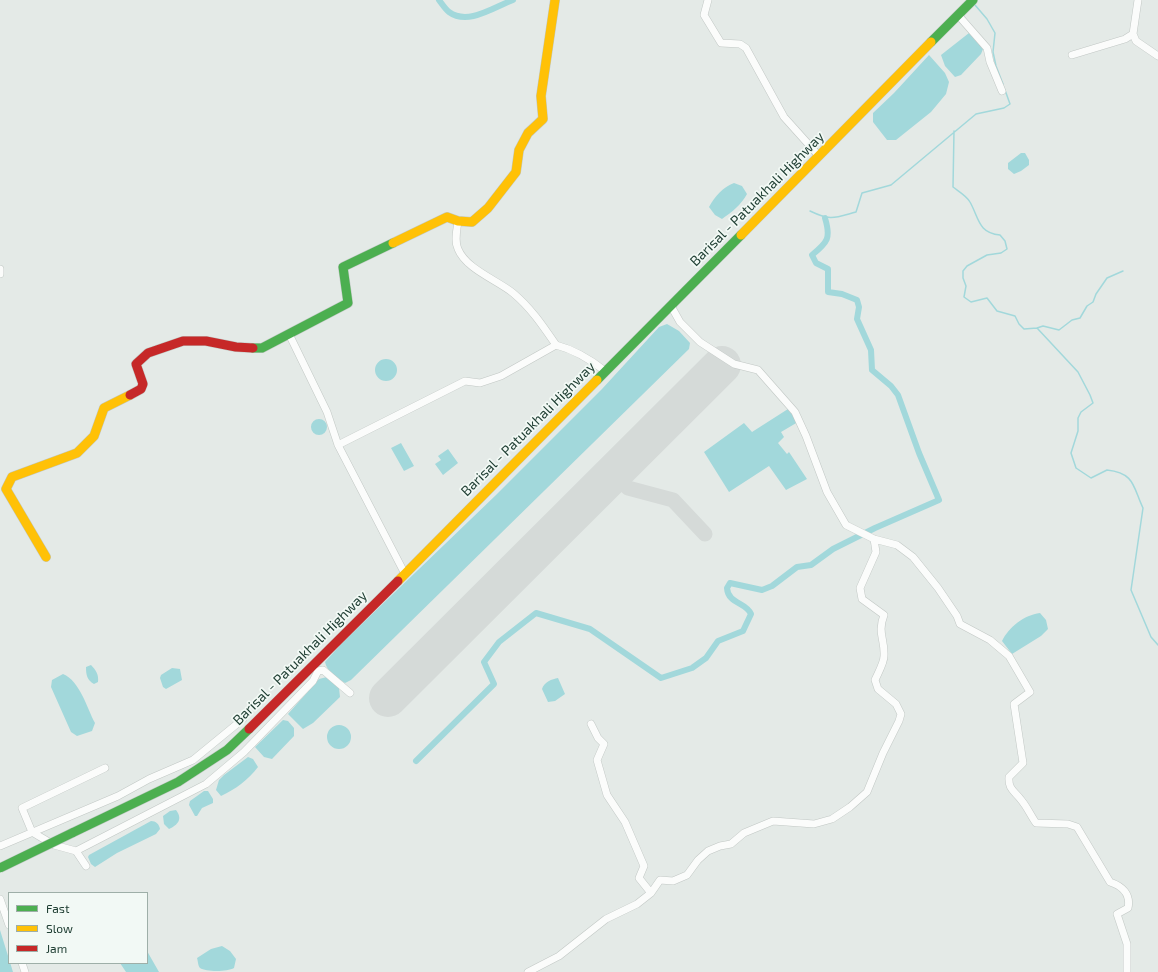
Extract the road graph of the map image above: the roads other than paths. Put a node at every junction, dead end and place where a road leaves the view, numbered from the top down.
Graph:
1 (555, 0) edge
2 (708, 0) edge
3 (973, 0) edge
4 (1138, 0) edge
5 (961, 12) junction
6 (1133, 34) junction
7 (1072, 55) dead end
8 (1158, 56) edge
9 (1002, 91) dead end
10 (819, 156) junction
11 (458, 221) junction
12 (0, 269) edge
13 (0, 274) edge
14 (671, 306) junction
15 (289, 334) junction
16 (556, 345) junction
17 (605, 371) junction
18 (338, 444) junction
19 (874, 539) junction
20 (46, 557) dead end
21 (405, 574) junction
22 (350, 693) dead end
23 (243, 719) dead end
24 (591, 724) dead end
25 (105, 768) dead end
26 (32, 832) junction
27 (0, 846) edge
28 (76, 851) junction
29 (86, 866) dead end
30 (0, 868) edge
31 (651, 893) junction
32 (0, 899) edge
33 (8, 922) edge
34 (528, 972) edge
35 (1128, 972) edge

1 - 11 main road
2 - 10 street
3 - 5 main road, Barisal - Patuakhali Highway
4 - 6 street
5 - 9 street
5 - 10 main road, Barisal - Patuakhali Highway
6 - 7 street
6 - 8 street
10 - 14 main road, Barisal - Patuakhali Highway
11 - 15 main road
11 - 16 street
12 - 13 street
14 - 17 main road, Barisal - Patuakhali Highway
14 - 19 street
15 - 18 street
15 - 20 main road
16 - 17 street
16 - 18 street
17 - 21 main road, Barisal - Patuakhali Highway
18 - 21 street
19 - 31 street
19 - 35 street
21 - 30 main road, Barisal - Patuakhali Highway, bridge
22 - 28 street
23 - 26 street
24 - 31 street
25 - 26 street
26 - 27 street
26 - 28 street
28 - 29 street
31 - 34 street
32 - 33 street

